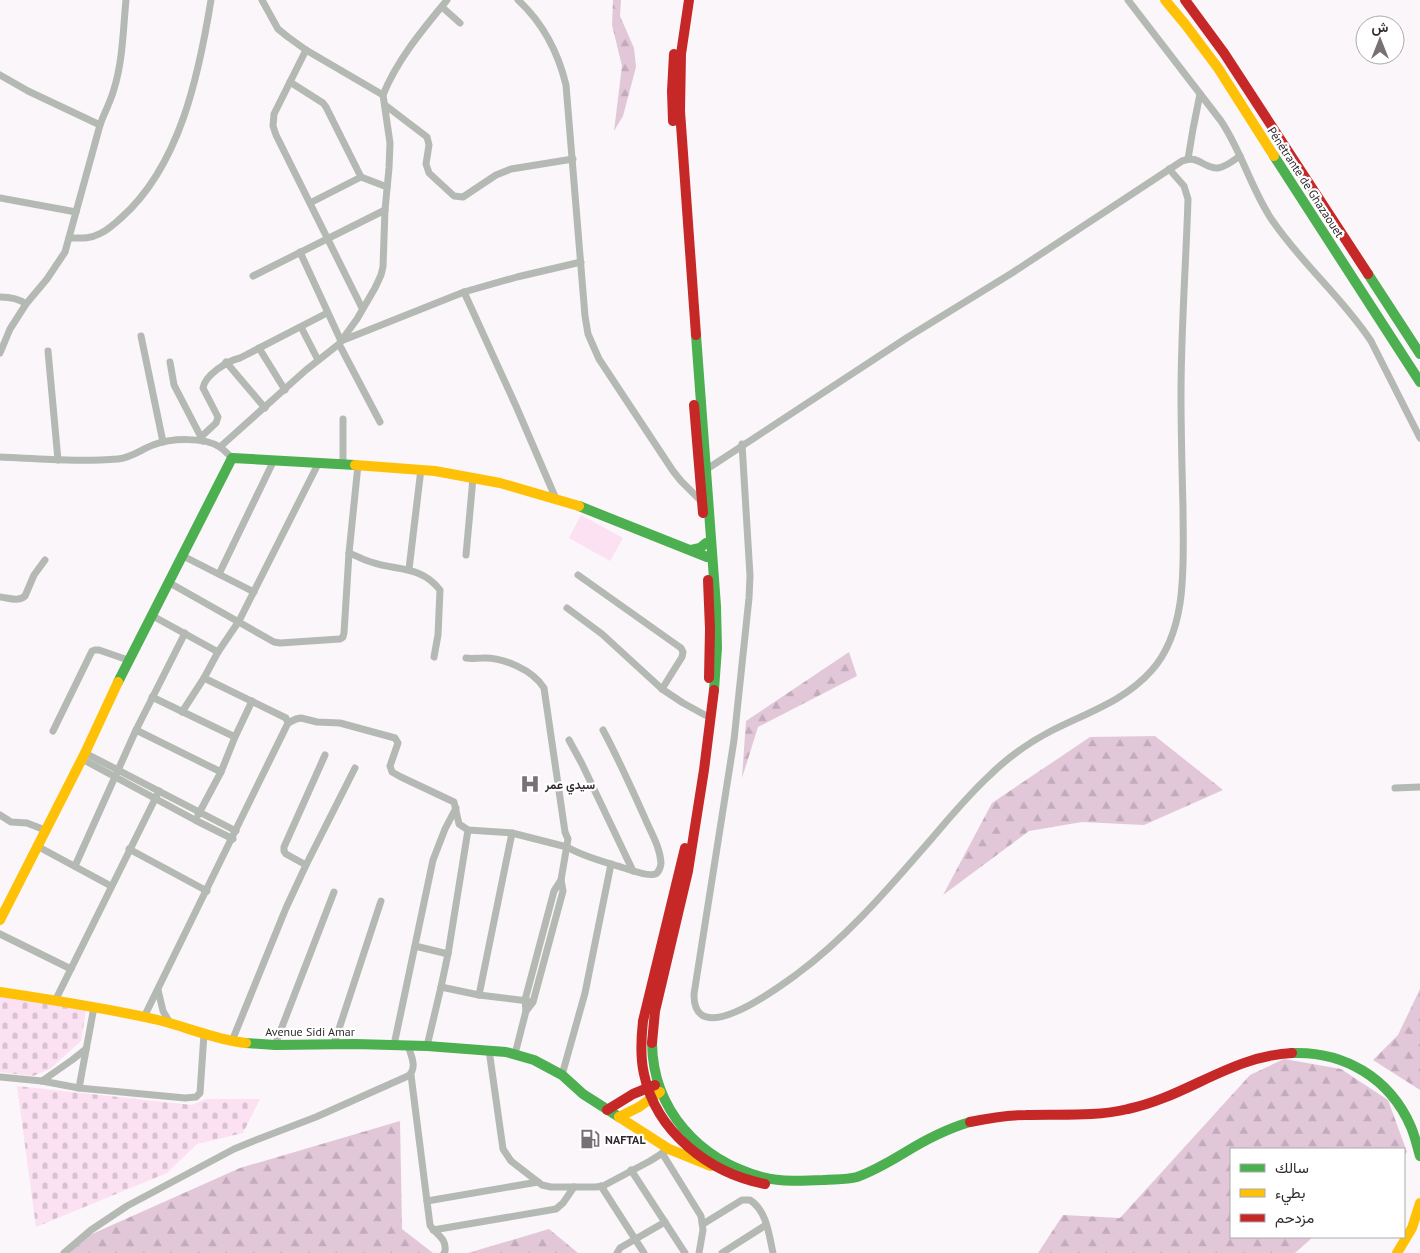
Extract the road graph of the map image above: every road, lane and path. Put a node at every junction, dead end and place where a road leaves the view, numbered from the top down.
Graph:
1 (126, 0) edge
2 (211, 0) edge
3 (262, 0) edge
4 (447, 0) edge
5 (518, 0) edge
6 (682, 0) edge
7 (689, 0) edge
8 (1128, 0) edge
9 (1165, 0) edge
10 (1185, 0) edge
11 (442, 7) junction
12 (460, 23) dead end
13 (306, 50) junction
14 (0, 75) edge
15 (290, 82) junction
16 (1200, 94) junction
17 (384, 96) junction
18 (385, 105) junction
19 (100, 125) junction
20 (1240, 156) junction
21 (573, 159) junction
22 (1188, 159) junction
23 (1169, 170) junction
24 (361, 178) junction
25 (387, 187) junction
26 (0, 198) edge
27 (310, 203) junction
28 (384, 210) junction
29 (76, 212) junction
30 (69, 238) junction
31 (327, 238) junction
32 (300, 252) junction
33 (581, 262) junction
34 (252, 276) dead end
35 (464, 292) junction
36 (0, 297) edge
37 (26, 304) junction
38 (362, 308) junction
39 (327, 313) junction
40 (301, 327) junction
41 (141, 336) dead end
42 (340, 342) junction
43 (259, 348) junction
44 (48, 351) dead end
45 (0, 353) edge
46 (1420, 354) edge
47 (318, 360) junction
48 (170, 362) dead end
49 (226, 362) junction
50 (1420, 382) edge
51 (285, 390) junction
52 (265, 408) junction
53 (343, 419) dead end
54 (380, 422) dead end
55 (1420, 438) edge
56 (202, 439) junction
57 (163, 442) junction
58 (742, 444) junction
59 (225, 452) junction
60 (0, 457) edge
61 (58, 460) junction
62 (274, 460) junction
63 (318, 464) junction
64 (343, 465) junction
65 (358, 465) junction
66 (421, 469) junction
67 (707, 469) junction
68 (473, 478) junction
69 (556, 499) junction
70 (702, 502) junction
71 (706, 543) junction
72 (692, 550) junction
73 (349, 553) junction
74 (181, 555) junction
75 (466, 555) dead end
76 (707, 557) junction
77 (45, 560) dead end
78 (409, 569) junction
79 (219, 574) junction
80 (578, 575) dead end
81 (168, 582) junction
82 (254, 592) junction
83 (0, 596) edge
84 (567, 608) dead end
85 (151, 615) junction
86 (239, 621) junction
87 (185, 633) junction
88 (218, 652) junction
89 (434, 657) dead end
90 (466, 658) dead end
91 (128, 660) junction
92 (204, 678) junction
93 (662, 688) junction
94 (152, 697) junction
95 (252, 701) junction
96 (182, 712) junction
97 (705, 715) junction
98 (288, 724) junction
99 (136, 730) junction
100 (603, 730) dead end
101 (53, 731) dead end
102 (235, 737) junction
103 (569, 740) dead end
104 (325, 755) dead end
105 (83, 756) junction
106 (355, 768) dead end
107 (118, 770) junction
108 (221, 772) junction
109 (114, 777) junction
110 (1420, 787) edge
111 (1395, 788) dead end
112 (159, 791) junction
113 (154, 798) junction
114 (456, 808) junction
115 (199, 813) junction
116 (0, 815) edge
117 (195, 820) junction
118 (45, 830) junction
119 (468, 830) junction
120 (236, 831) junction
121 (512, 834) junction
122 (233, 838) junction
123 (37, 846) junction
124 (567, 846) junction
125 (130, 849) junction
126 (611, 864) junction
127 (306, 865) junction
128 (75, 866) junction
129 (633, 871) junction
130 (561, 880) junction
131 (111, 886) junction
132 (207, 890) junction
133 (334, 892) dead end
134 (381, 901) dead end
135 (0, 920) edge
136 (0, 934) edge
137 (415, 946) junction
138 (448, 954) junction
139 (71, 969) junction
140 (441, 988) junction
141 (158, 990) junction
142 (0, 992) edge
143 (479, 995) junction
144 (525, 1000) junction
145 (55, 1001) junction
146 (533, 1002) junction
147 (94, 1007) junction
148 (526, 1011) junction
149 (144, 1018) junction
150 (170, 1023) junction
151 (204, 1034) junction
152 (232, 1041) junction
153 (334, 1044) junction
154 (275, 1045) junction
155 (394, 1045) junction
156 (408, 1045) junction
157 (427, 1046) junction
158 (86, 1049) junction
159 (489, 1050) junction
160 (515, 1054) junction
161 (411, 1075) junction
162 (562, 1075) junction
163 (0, 1077) edge
164 (42, 1081) junction
165 (79, 1088) junction
166 (655, 1088) junction
167 (651, 1098) junction
168 (607, 1110) junction
169 (619, 1117) junction
170 (665, 1151) junction
171 (1420, 1156) edge
172 (631, 1170) junction
173 (722, 1170) junction
174 (845, 1179) junction
175 (538, 1182) junction
176 (601, 1186) junction
177 (574, 1187) junction
178 (427, 1201) junction
179 (1420, 1203) edge
180 (665, 1222) junction
181 (703, 1224) junction
182 (766, 1225) junction
183 (433, 1230) junction
184 (635, 1240) junction
185 (64, 1253) edge
186 (444, 1253) edge
187 (617, 1253) edge
188 (644, 1253) edge
189 (685, 1253) edge
190 (699, 1253) edge
191 (722, 1253) edge
192 (773, 1253) edge
193 (1397, 1253) edge

1 - 19 street
2 - 30 street
3 - 13 street
4 - 11 street
5 - 21 street
6 - 70 main road
7 - 67 main road
8 - 16 street
9 - 50 main road, Pénétrante de Ghazaouet
10 - 46 main road, Pénétrante de Ghazaouet
11 - 12 street
11 - 17 street
13 - 15 street
13 - 17 street
14 - 19 street
15 - 24 street
15 - 27 street
16 - 20 street
16 - 22 street
17 - 18 street
18 - 21 street
18 - 25 street
19 - 29 street
20 - 22 street
20 - 55 street
21 - 33 street
22 - 23 street
23 - 58 street
23 - 58 street
24 - 25 street
24 - 27 street
25 - 28 street
26 - 29 street
27 - 31 street
28 - 31 street
28 - 38 street
29 - 30 street
30 - 37 street
31 - 32 street
31 - 38 street
32 - 34 street
32 - 39 street
33 - 35 street
33 - 70 street
35 - 42 street
35 - 69 street
36 - 37 street
37 - 45 street
38 - 42 street
39 - 40 street
39 - 42 street
40 - 43 street
40 - 47 street
41 - 57 street
42 - 47 street
42 - 54 street
43 - 49 street
43 - 51 street
44 - 61 street
47 - 51 street
48 - 56 street
49 - 52 street
49 - 56 street
51 - 52 street
52 - 59 street
53 - 64 street
56 - 57 street
56 - 59 street
57 - 61 street
58 - 67 street
59 - 62 main road
59 - 74 main road
60 - 61 street
62 - 63 main road
62 - 79 street
63 - 64 main road
63 - 82 street
64 - 65 main road
65 - 66 main road
65 - 73 street
66 - 68 main road
66 - 78 street
67 - 166 main road
68 - 69 main road
68 - 75 street
69 - 72 main road
70 - 71 main road
71 - 72 main road
71 - 76 main road
72 - 76 main road
73 - 78 street
73 - 86 street
74 - 79 street
74 - 81 main road
76 - 97 main road
77 - 83 street
78 - 89 street
79 - 82 street
80 - 93 street
81 - 85 main road
81 - 86 street
82 - 86 street
84 - 93 street
85 - 87 street
85 - 91 main road
86 - 88 street
87 - 88 street
87 - 94 street
88 - 92 street
90 - 124 street
91 - 101 street
91 - 105 main road
92 - 95 street
92 - 96 street
93 - 97 street
94 - 96 street
94 - 99 street
95 - 98 street
95 - 102 street
96 - 102 street
97 - 166 main road
98 - 114 street
98 - 120 street
99 - 107 street
99 - 108 street
100 - 129 street
102 - 108 street
103 - 129 street
104 - 127 street
105 - 107 street
105 - 109 street
105 - 118 main road
106 - 127 street
107 - 109 street
107 - 112 street
108 - 115 street
109 - 113 street
109 - 128 street
110 - 111 street
112 - 113 street
112 - 115 street
113 - 117 street
113 - 125 street
114 - 119 street
114 - 137 street
115 - 117 street
115 - 120 street
116 - 118 street
117 - 122 street
118 - 123 main road
119 - 121 street
119 - 138 street
120 - 122 street
121 - 124 street
121 - 143 street
122 - 132 street
123 - 128 street
123 - 135 main road
124 - 126 street
124 - 130 street
125 - 131 street
125 - 132 street
126 - 129 street
126 - 162 street
127 - 152 street
128 - 131 street
130 - 144 street
130 - 146 street
131 - 139 street
132 - 141 street
133 - 154 street
134 - 153 street
136 - 139 street
137 - 138 street
137 - 155 street
138 - 140 street
139 - 145 street
140 - 143 street
140 - 157 street
141 - 149 street
141 - 150 street
142 - 145 main road, Avenue Sidi Amar
143 - 144 street
144 - 146 street
144 - 148 street
145 - 147 main road, Avenue Sidi Amar
146 - 148 street
147 - 149 main road, Avenue Sidi Amar
147 - 158 street
148 - 160 street
149 - 150 main road, Avenue Sidi Amar
150 - 151 main road, Avenue Sidi Amar
151 - 152 main road, Avenue Sidi Amar
151 - 165 street
152 - 154 main road, Avenue Sidi Amar
153 - 154 main road, Avenue Sidi Amar
153 - 155 main road, Avenue Sidi Amar
155 - 156 main road, Avenue Sidi Amar
156 - 157 main road, Avenue Sidi Amar
156 - 161 street
157 - 159 main road, Avenue Sidi Amar
158 - 164 street
158 - 165 street
159 - 160 main road, Avenue Sidi Amar
159 - 175 street
160 - 162 main road, Avenue Sidi Amar
161 - 178 street
161 - 185 street
162 - 168 main road, Avenue Sidi Amar
163 - 164 street
164 - 165 street
166 - 167 main road
166 - 168 main road
166 - 174 main road
167 - 169 main road
167 - 173 main road
168 - 169 main road, Avenue Sidi Amar
169 - 170 main road, Avenue Sidi Amar
170 - 172 street
170 - 173 main road, Avenue Sidi Amar
170 - 181 street
171 - 174 main road
172 - 176 street
172 - 180 street
173 - 174 main road
175 - 177 street
175 - 178 street
176 - 177 street
176 - 184 street
177 - 183 street
178 - 183 street
179 - 193 main road
180 - 184 street
180 - 189 street
181 - 182 street
181 - 190 street
182 - 191 street
182 - 192 street
183 - 186 street
184 - 187 street
184 - 188 street

